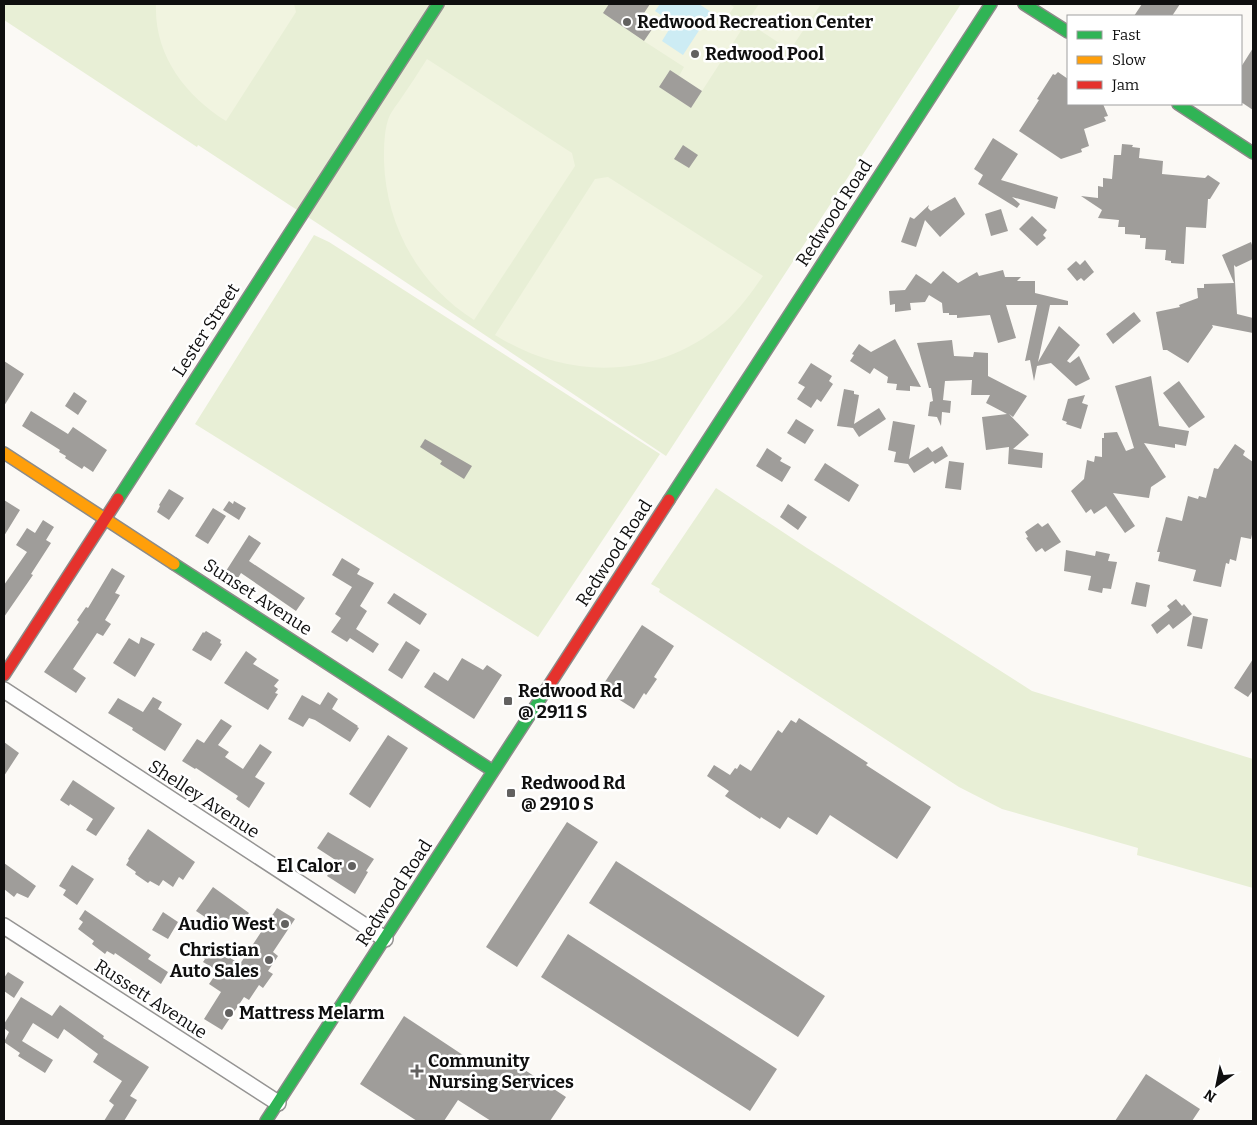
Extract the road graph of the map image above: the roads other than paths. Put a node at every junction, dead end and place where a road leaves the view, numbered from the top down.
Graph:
1 (438, 4) edge
2 (991, 4) edge
3 (1024, 4) edge
4 (1067, 31) edge
5 (1180, 105) edge
6 (1253, 153) edge
7 (4, 452) edge
8 (105, 518) junction
9 (4, 675) edge
10 (4, 690) edge
11 (493, 771) junction
12 (4, 926) edge
13 (385, 939) junction
14 (278, 1103) junction
15 (266, 1121) edge

1 - 8 main road, Lester Street
2 - 11 main road, Redwood Road
3 - 4 main road
5 - 6 main road
7 - 8 main road, Sunset Avenue
8 - 9 main road, Lester Street
8 - 11 main road, Sunset Avenue
10 - 13 street, Shelley Avenue
11 - 13 main road, Redwood Road
12 - 14 street, Russett Avenue
13 - 14 main road, Redwood Road
14 - 15 main road, Redwood Road

